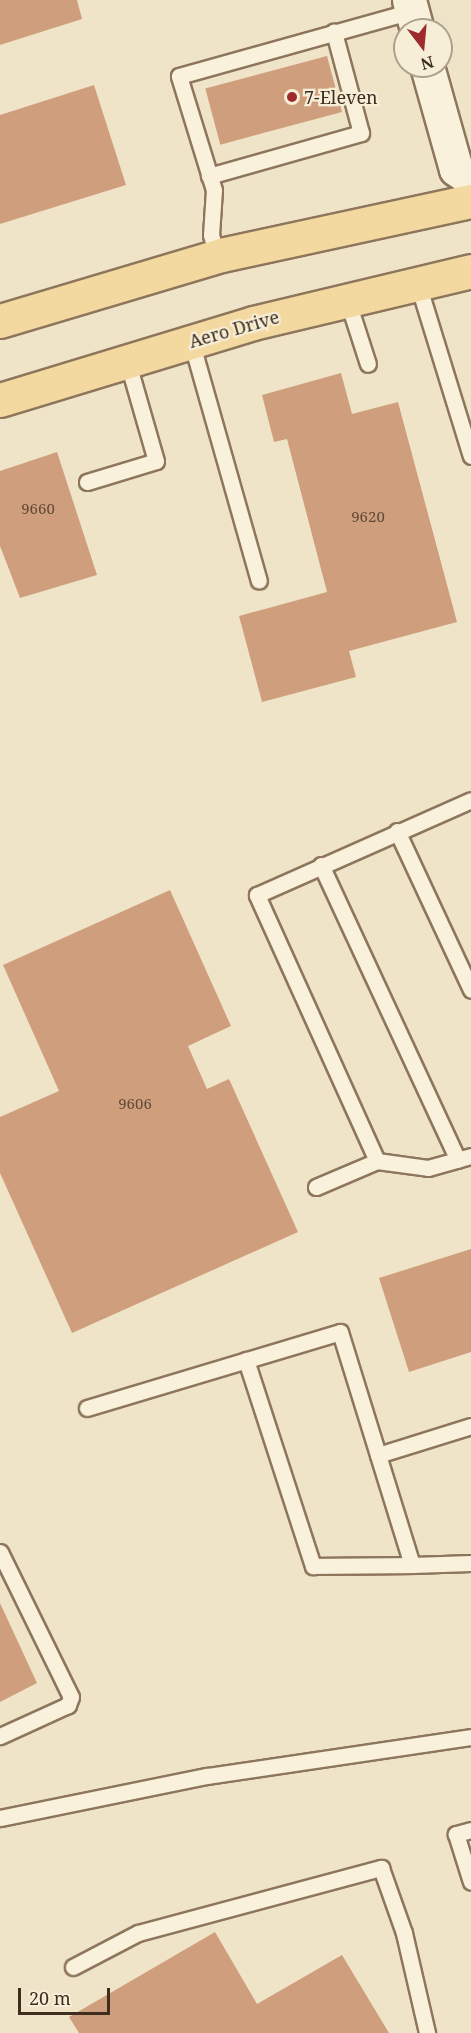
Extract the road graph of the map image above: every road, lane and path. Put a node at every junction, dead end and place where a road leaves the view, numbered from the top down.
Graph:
1 (412, 14) edge
2 (333, 32) junction
3 (430, 78) edge
4 (209, 176) junction
5 (471, 179) edge
6 (471, 201) edge
7 (217, 257) junction
8 (471, 272) edge
9 (417, 281) junction
10 (347, 299) junction
11 (0, 321) edge
12 (191, 341) junction
13 (127, 360) junction
14 (368, 364) dead end
15 (0, 400) edge
16 (471, 456) edge
17 (87, 483) dead end
18 (259, 581) dead end
19 (471, 800) edge
20 (397, 831) junction
21 (321, 866) junction
22 (471, 990) edge
23 (465, 1158) edge
24 (376, 1161) junction
25 (316, 1187) dead end
26 (246, 1360) junction
27 (87, 1408) dead end
28 (470, 1429) edge
29 (378, 1455) junction
30 (0, 1552) edge
31 (471, 1563) edge
32 (412, 1565) junction
33 (0, 1736) edge
34 (471, 1737) edge
35 (0, 1818) edge
36 (471, 1830) edge
37 (471, 1882) edge
38 (73, 1967) dead end
39 (427, 2033) edge

1 - 2 lane
2 - 4 lane
2 - 4 lane
3 - 5 street
4 - 7 lane
6 - 7 main road
7 - 11 main road
8 - 9 main road, Aero Drive
9 - 10 main road, Aero Drive
9 - 16 lane
10 - 12 main road, Aero Drive
10 - 14 lane
12 - 13 main road, Aero Drive
12 - 18 lane
13 - 15 main road, Aero Drive
13 - 17 lane
19 - 20 lane
20 - 21 lane
20 - 22 lane
21 - 23 lane
21 - 24 lane
23 - 24 lane
24 - 25 lane
26 - 27 lane
26 - 29 lane
26 - 32 lane
28 - 29 lane
29 - 32 lane
30 - 33 lane
31 - 32 lane
34 - 35 lane
36 - 37 lane
38 - 39 lane

